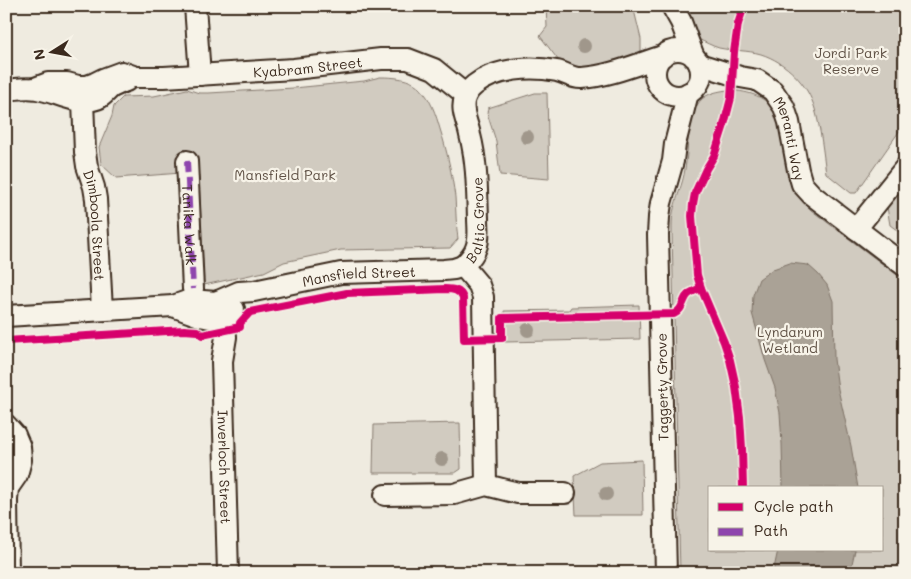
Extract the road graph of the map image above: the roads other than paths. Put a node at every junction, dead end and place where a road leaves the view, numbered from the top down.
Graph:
1 (195, 6) edge
2 (665, 54) junction
3 (697, 60) junction
4 (608, 74) junction
5 (200, 75) junction
6 (740, 77) junction
7 (662, 89) junction
8 (6, 90) edge
9 (692, 91) junction
10 (466, 94) junction
11 (89, 95) junction
12 (675, 144) junction
13 (187, 161) dead end
14 (905, 168) edge
15 (856, 229) junction
16 (463, 266) junction
17 (905, 266) edge
18 (194, 290) dead end
19 (102, 310) junction
20 (217, 312) junction
21 (6, 316) edge
22 (6, 424) edge
23 (486, 485) junction
24 (565, 493) dead end
25 (385, 495) dead end
26 (7, 500) edge
27 (8, 573) edge
28 (228, 573) edge
29 (666, 573) edge

1 - 5 street
2 - 3 street
2 - 3 street
2 - 4 street
2 - 7 street
3 - 6 street, Meranti Way
3 - 9 street
4 - 7 street
4 - 10 street
5 - 10 street, Kyabram Street
5 - 11 street, Kyabram Street
6 - 9 street
6 - 15 street, Meranti Way
7 - 9 street
7 - 12 street, Taggerty Grove
8 - 11 street
9 - 12 street, Taggerty Grove
10 - 16 street, Baltic Grove
11 - 19 street, Dimboola Street
12 - 29 street, Taggerty Grove
13 - 18 street, Tanika Walk
14 - 15 street
15 - 17 street, Meranti Way
16 - 20 street, Mansfield Street
16 - 23 street, Baltic Grove
19 - 20 street
19 - 21 street
20 - 28 street, Inverloch Street
22 - 26 street
23 - 24 street
23 - 25 street
26 - 27 street

